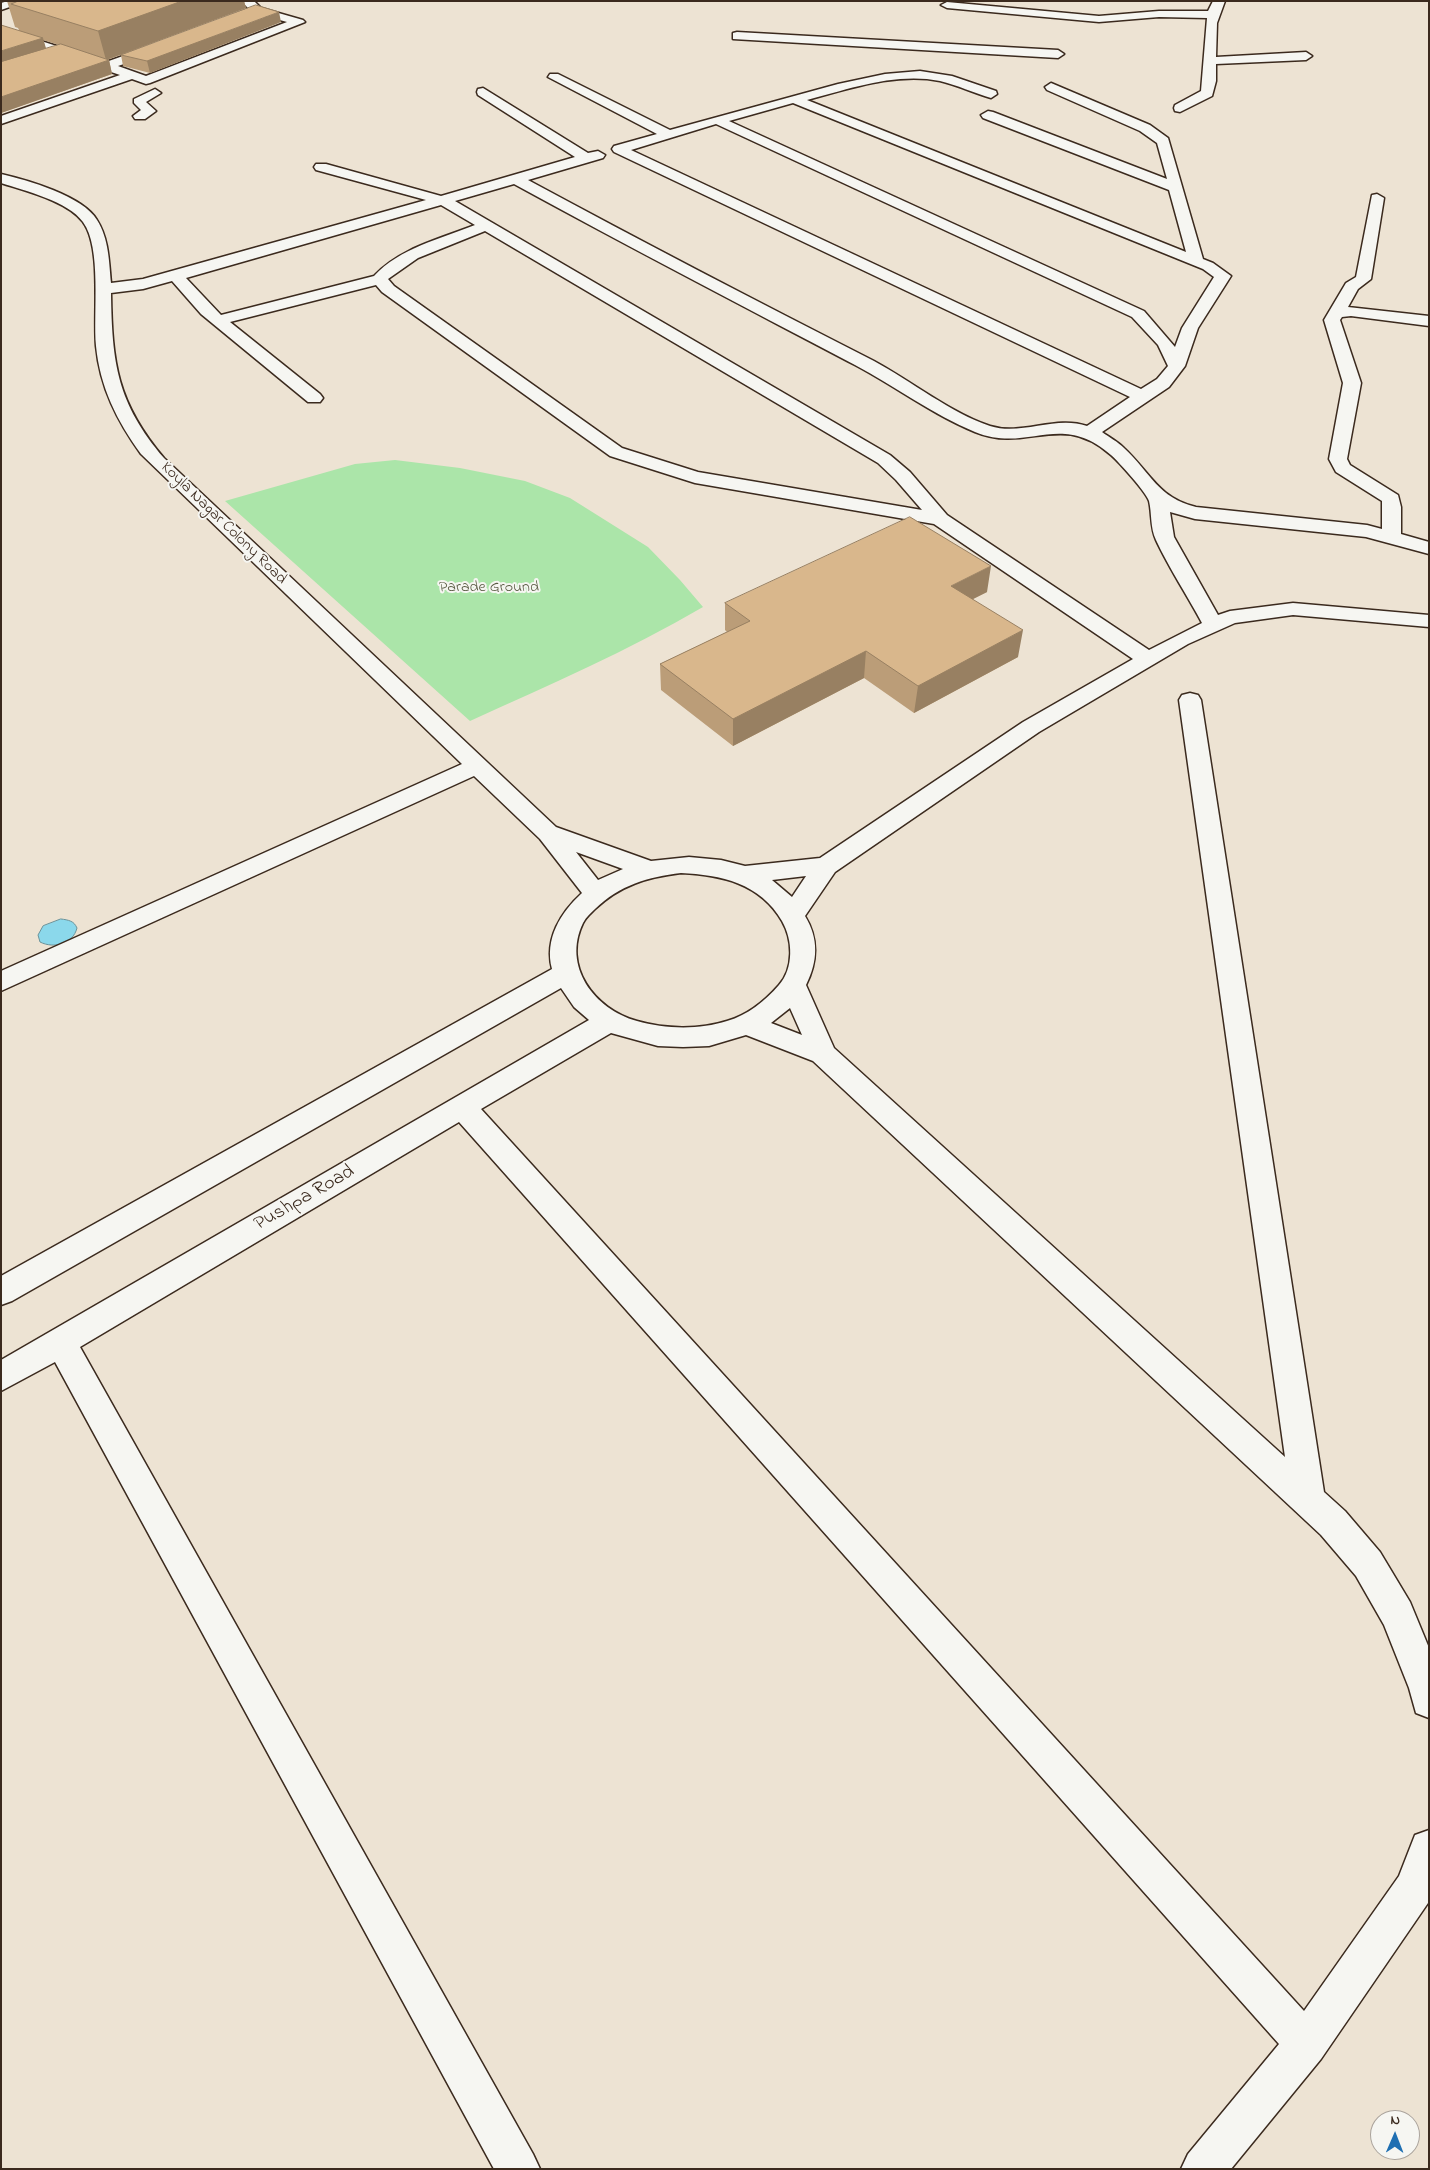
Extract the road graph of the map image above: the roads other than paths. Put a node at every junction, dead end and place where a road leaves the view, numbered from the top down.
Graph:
1 (21, 1) edge
2 (247, 1) edge
3 (1219, 1) edge
4 (947, 6) edge
5 (1, 7) edge
6 (256, 10) junction
7 (1212, 14) junction
8 (213, 27) edge
9 (1, 31) edge
10 (947, 31) dead end
11 (737, 36) dead end
12 (33, 42) junction
13 (172, 42) edge
14 (9, 49) edge
15 (947, 49) junction
16 (66, 52) junction
17 (1058, 54) dead end
18 (1306, 56) dead end
19 (47, 58) edge
20 (961, 59) junction
21 (1212, 61) junction
22 (102, 64) junction
23 (75, 70) edge
24 (132, 75) junction
25 (554, 77) dead end
26 (947, 79) junction
27 (117, 80) junction
28 (1051, 87) dead end
29 (483, 92) dead end
30 (991, 94) dead end
31 (794, 99) junction
32 (1180, 108) dead end
33 (988, 115) dead end
34 (140, 116) dead end
35 (1, 120) edge
36 (717, 120) junction
37 (668, 134) junction
38 (619, 149) junction
39 (586, 158) junction
40 (321, 167) dead end
41 (1, 178) edge
42 (516, 179) junction
43 (1176, 188) junction
44 (1377, 198) dead end
45 (444, 202) junction
46 (486, 226) junction
47 (1196, 261) junction
48 (176, 276) junction
49 (379, 279) junction
50 (103, 289) junction
51 (1138, 314) junction
52 (219, 320) junction
53 (1332, 320) junction
54 (1429, 321) edge
55 (1190, 328) junction
56 (1177, 366) junction
57 (1142, 396) junction
58 (314, 398) dead end
59 (1089, 432) junction
60 (1158, 498) junction
61 (940, 520) junction
62 (1391, 537) junction
63 (1429, 548) edge
64 (1429, 621) edge
65 (1214, 625) junction
66 (1148, 659) junction
67 (1190, 700) dead end
68 (477, 766) junction
69 (548, 833) junction
70 (826, 866) junction
71 (648, 868) junction
72 (743, 875) junction
73 (595, 893) junction
74 (793, 914) junction
75 (566, 973) junction
76 (1, 982) edge
77 (794, 986) junction
78 (609, 1021) junction
79 (747, 1024) junction
80 (823, 1054) junction
81 (462, 1107) junction
82 (1, 1292) edge
83 (61, 1342) junction
84 (1, 1378) edge
85 (1308, 1500) junction
86 (1429, 1700) edge
87 (1429, 1849) edge
88 (1306, 2044) junction
89 (518, 2169) edge
90 (1202, 2169) edge

1 - 5 street
2 - 6 street
3 - 7 street
4 - 7 street
6 - 8 street
6 - 24 street
7 - 21 street
9 - 12 street
10 - 15 street
11 - 15 street
12 - 14 street
12 - 16 street
13 - 22 street
15 - 20 street
16 - 19 street
16 - 22 street
17 - 20 street
18 - 21 street
20 - 26 street
21 - 32 street
22 - 23 street
22 - 24 street
24 - 27 street
25 - 37 street
26 - 30 street
26 - 31 street
27 - 34 street
27 - 35 street
28 - 43 street
29 - 39 street
31 - 36 street
31 - 47 street
33 - 43 street
36 - 37 street
36 - 51 street
37 - 38 street
38 - 39 street
38 - 57 street
39 - 42 street
40 - 45 street
41 - 50 street, Koyla Nagar Colony Road
42 - 45 street
42 - 59 street
43 - 47 street
44 - 53 street
45 - 46 street
45 - 48 street
46 - 49 street
46 - 61 street
47 - 55 street
48 - 50 street
48 - 52 street
49 - 52 street
49 - 61 street
50 - 68 street, Koyla Nagar Colony Road
51 - 55 street
51 - 56 street
52 - 58 street
53 - 54 street
53 - 62 street
55 - 56 street
56 - 57 street
57 - 59 street
59 - 60 street
60 - 62 street
60 - 65 street
61 - 66 street
62 - 63 street
64 - 65 street
65 - 66 street
66 - 70 street
67 - 85 street
68 - 69 street, Koyla Nagar Colony Road
68 - 76 street
69 - 71 street
69 - 73 street, Koyla Nagar Colony Road
70 - 72 street
70 - 74 street
71 - 72 street
71 - 73 street
72 - 74 street
73 - 75 street
74 - 77 street
75 - 78 street
75 - 82 street
77 - 79 street
77 - 80 street
78 - 79 street
78 - 81 street, Pushpa Road
79 - 80 street
80 - 85 street
81 - 83 street, Pushpa Road
81 - 88 street
83 - 84 street, Pushpa Road
83 - 89 street
85 - 86 street
87 - 88 street
88 - 90 street

